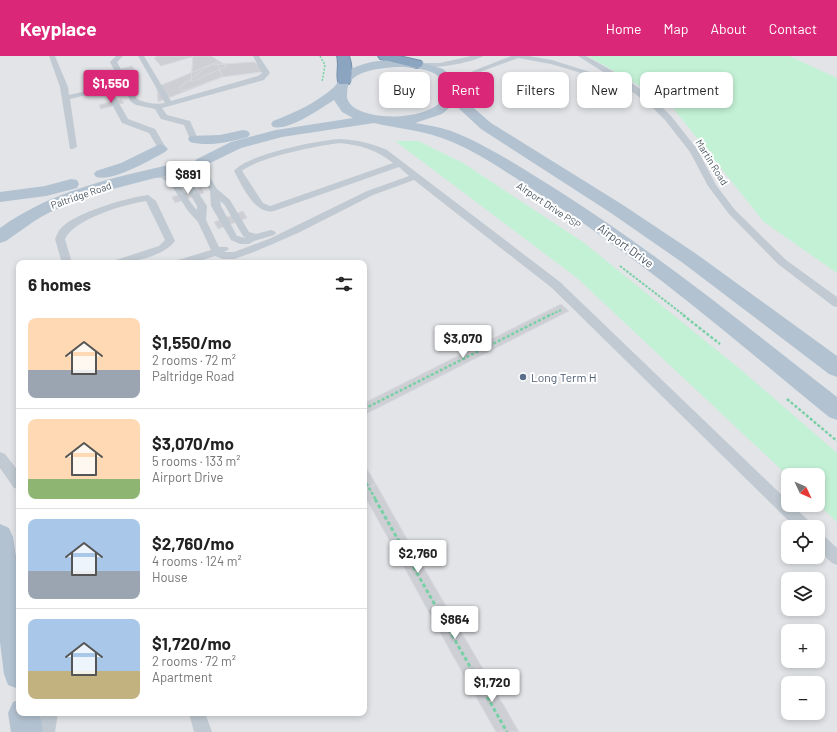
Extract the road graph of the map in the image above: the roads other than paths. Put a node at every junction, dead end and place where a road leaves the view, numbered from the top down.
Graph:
1 (52, 56) edge
2 (120, 56) edge
3 (141, 56) edge
4 (256, 56) edge
5 (343, 56) edge
6 (384, 56) edge
7 (480, 56) edge
8 (517, 56) edge
9 (581, 56) edge
10 (418, 65) junction
11 (475, 72) edge
12 (587, 72) edge
13 (607, 72) edge
14 (438, 73) edge
15 (341, 85) junction
16 (632, 87) edge
17 (66, 98) junction
18 (169, 104) junction
19 (158, 107) junction
20 (440, 108) edge
21 (465, 108) edge
22 (373, 119) junction
23 (391, 122) junction
24 (158, 124) junction
25 (177, 143) junction
26 (73, 147) dead end
27 (202, 162) junction
28 (400, 164) junction
29 (171, 170) junction
30 (146, 176) junction
31 (416, 176) junction
32 (214, 191) junction
33 (371, 193) junction
34 (0, 197) edge
35 (0, 201) edge
36 (201, 220) junction
37 (0, 237) edge
38 (260, 237) junction
39 (249, 241) junction
40 (216, 250) junction
41 (66, 260) edge
42 (128, 260) edge
43 (190, 260) edge
44 (837, 304) edge
45 (837, 368) edge
46 (837, 410) edge
47 (0, 458) edge
48 (16, 479) edge
49 (798, 520) edge
50 (0, 537) edge
51 (825, 547) edge
52 (837, 558) edge
53 (16, 652) edge
54 (24, 716) edge
55 (49, 716) edge
56 (198, 716) edge
57 (27, 732) edge
58 (46, 732) edge
59 (203, 732) edge

1 - 17 lane
2 - 19 lane
3 - 18 lane
4 - 18 lane
5 - 15 highway
6 - 10 highway
7 - 10 lane
8 - 11 lane
8 - 12 lane
9 - 13 lane, Martin Road
10 - 14 main road, Airport Drive
10 - 15 main road, Paltridge Road
15 - 22 main road
15 - 25 main road, Paltridge Road
16 - 44 lane, Martin Road
17 - 24 lane
17 - 26 lane
18 - 19 lane
19 - 24 lane
20 - 23 main road
21 - 45 main road, Airport Drive
22 - 23 main road
22 - 27 main road
23 - 46 main road, Airport Drive
24 - 25 lane
24 - 25 lane
25 - 27 main road
25 - 29 main road
25 - 34 main road, Paltridge Road
27 - 29 main road, Paltridge Road
27 - 32 lane
28 - 28 lane
28 - 31 lane
29 - 30 main road, Paltridge Road
29 - 36 lane
30 - 36 lane
30 - 37 main road, Paltridge Road
31 - 33 lane
31 - 49 lane
32 - 38 lane
32 - 39 lane
33 - 38 lane
33 - 40 lane
35 - 37 main road
36 - 40 lane
38 - 39 lane
39 - 40 lane
40 - 43 lane
41 - 42 lane
47 - 48 lane
50 - 53 main road
51 - 52 lane
54 - 57 main road
55 - 58 lane
56 - 59 lane

